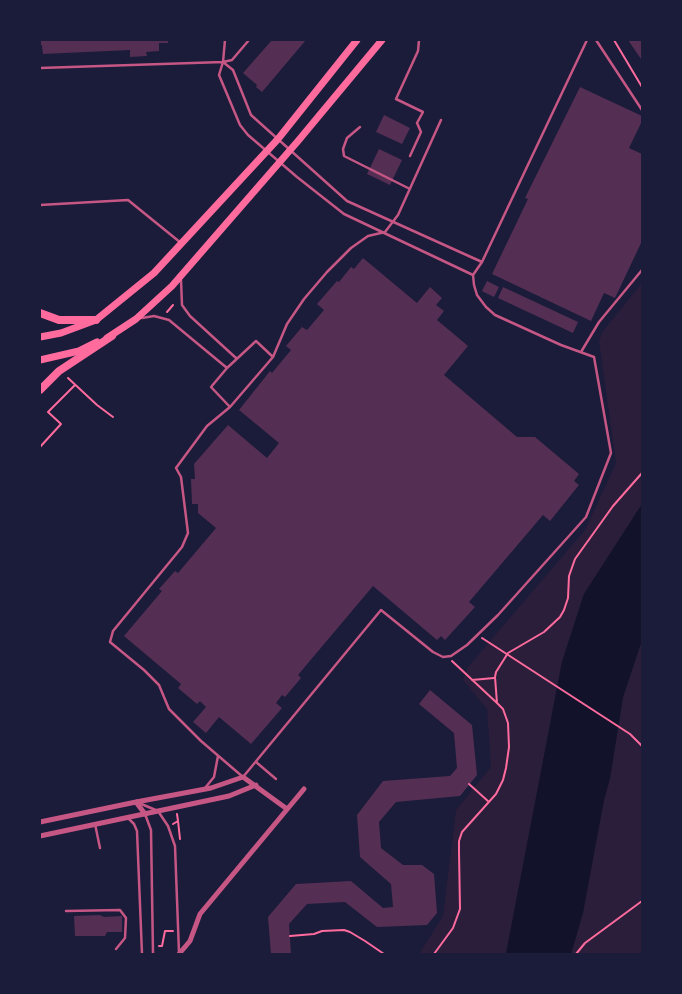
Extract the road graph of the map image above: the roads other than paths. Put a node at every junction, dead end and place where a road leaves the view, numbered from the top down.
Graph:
1 (225, 40) edge
2 (249, 40) edge
3 (357, 40) edge
4 (382, 40) edge
5 (419, 40) edge
6 (587, 40) edge
7 (596, 40) edge
8 (223, 62) junction
9 (40, 68) edge
10 (642, 110) edge
11 (441, 120) dead end
12 (360, 128) dead end
13 (278, 138) junction
14 (290, 150) junction
15 (266, 151) junction
16 (410, 156) dead end
17 (279, 162) junction
18 (410, 189) junction
19 (40, 205) edge
20 (392, 221) junction
21 (385, 232) junction
22 (181, 243) junction
23 (482, 262) junction
24 (642, 270) edge
25 (473, 275) junction
26 (181, 276) junction
27 (40, 313) edge
28 (136, 319) junction
29 (96, 320) junction
30 (112, 336) junction
31 (40, 337) edge
32 (582, 352) junction
33 (273, 357) junction
34 (236, 358) junction
35 (40, 360) edge
36 (227, 368) junction
37 (40, 390) edge
38 (230, 407) junction
39 (218, 756) junction
40 (256, 762) junction
41 (243, 777) junction
42 (276, 779) dead end
43 (256, 785) junction
44 (304, 789) dead end
45 (204, 790) junction
46 (136, 802) junction
47 (287, 809) junction
48 (158, 811) junction
49 (145, 814) junction
50 (128, 818) junction
51 (40, 822) edge
52 (95, 824) junction
53 (40, 836) edge
54 (100, 848) dead end
55 (66, 911) dead end
56 (116, 949) dead end
57 (142, 954) edge
58 (153, 954) edge
59 (179, 954) edge

1 - 8 lane
2 - 8 lane
3 - 13 main road
4 - 14 main road
5 - 16 lane
6 - 23 lane
7 - 10 lane
8 - 9 lane
8 - 13 lane
8 - 15 lane
11 - 18 lane
12 - 18 lane
13 - 14 lane
13 - 15 main road
14 - 17 main road
14 - 20 lane
15 - 17 lane
15 - 22 main road
17 - 21 lane
17 - 26 main road
18 - 20 lane
19 - 22 lane
20 - 21 lane
20 - 23 lane
21 - 25 lane
21 - 33 lane
22 - 29 main road
23 - 25 lane
24 - 32 lane
25 - 32 lane
26 - 28 main road
26 - 34 lane
27 - 29 main road
28 - 30 main road
28 - 36 lane
29 - 31 main road
30 - 35 main road
30 - 37 main road
32 - 40 lane
33 - 34 lane
33 - 38 lane
34 - 36 lane
36 - 38 lane
38 - 39 lane
39 - 41 lane
39 - 45 lane
40 - 41 lane
40 - 42 lane
41 - 43 street
41 - 45 street
43 - 47 street
43 - 48 street
44 - 47 street
45 - 46 street
46 - 48 lane
46 - 49 street
46 - 51 street
47 - 59 street
48 - 49 street
48 - 59 lane
49 - 50 street
49 - 58 lane
50 - 52 street
50 - 57 lane
52 - 53 street
52 - 54 lane
55 - 56 lane

